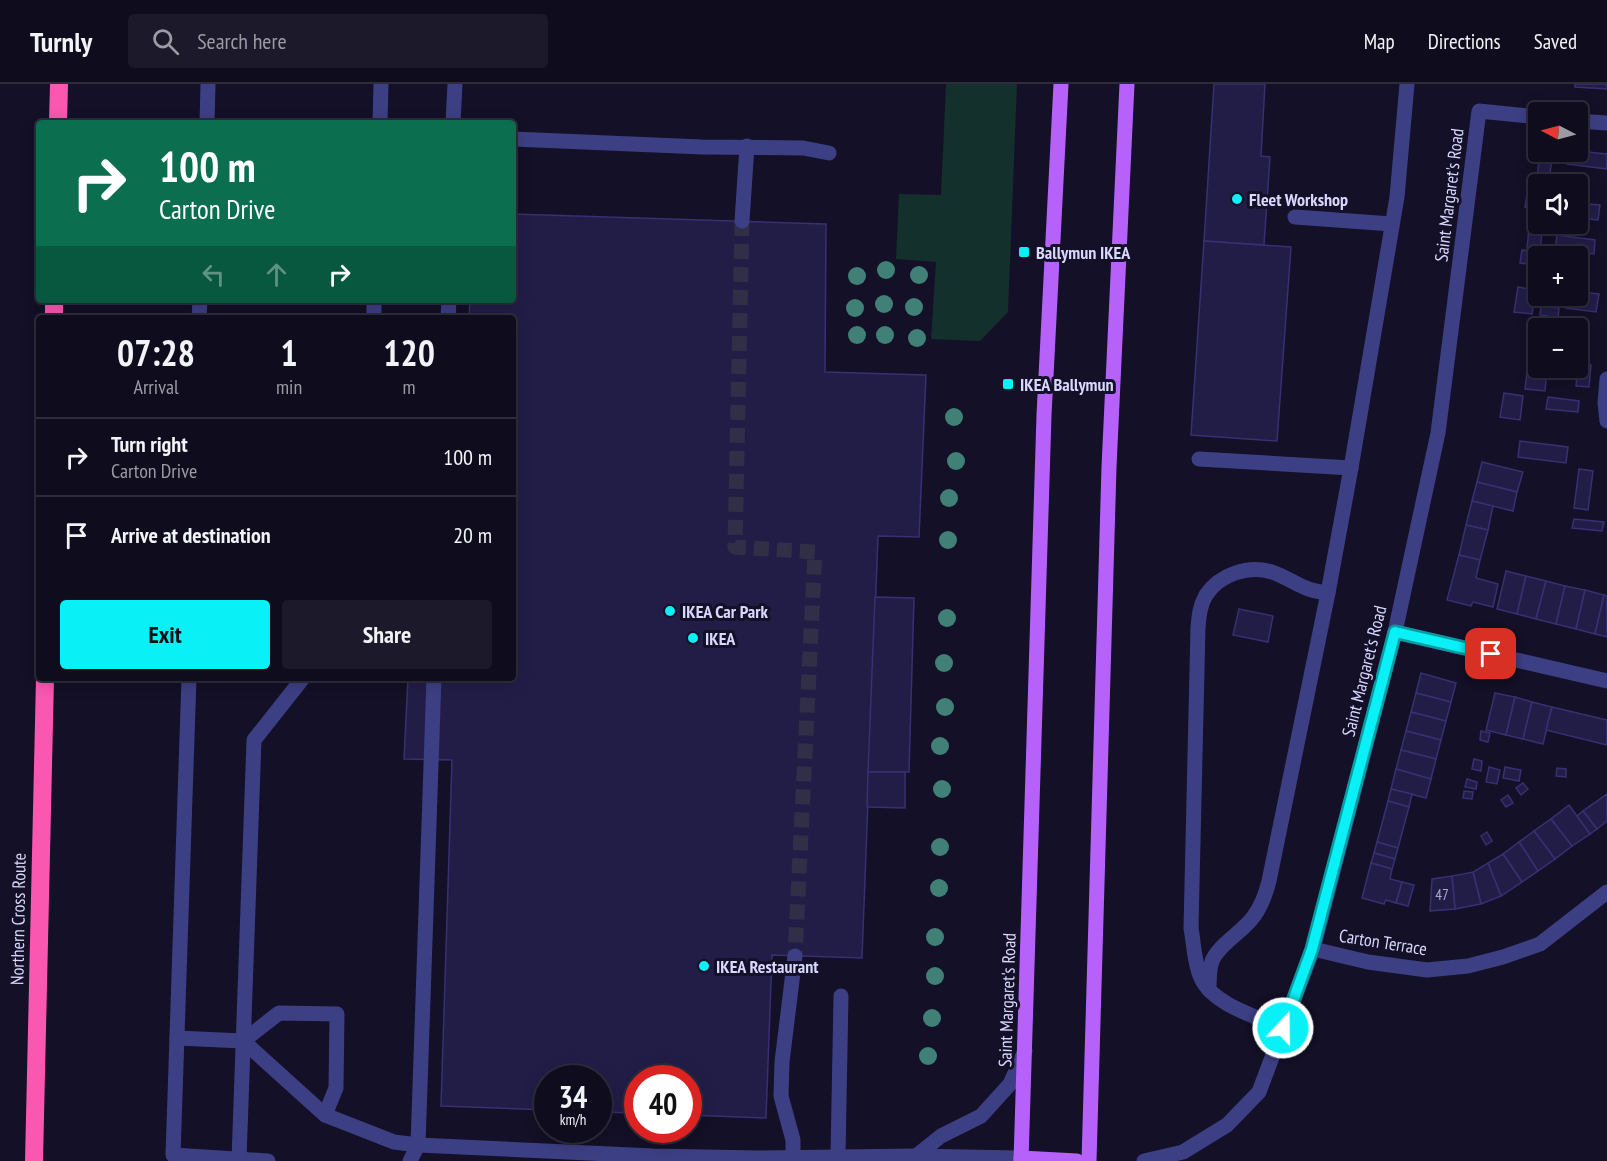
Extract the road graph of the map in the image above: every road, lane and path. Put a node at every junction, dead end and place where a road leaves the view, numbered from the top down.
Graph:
1 (59, 84) edge
2 (208, 84) edge
3 (381, 84) edge
4 (454, 84) edge
5 (1061, 84) edge
6 (1127, 84) edge
7 (1407, 84) edge
8 (1528, 116) edge
9 (58, 120) edge
10 (207, 120) edge
11 (380, 120) edge
12 (453, 120) edge
13 (1588, 122) edge
14 (1607, 123) edge
15 (516, 139) edge
16 (747, 147) junction
17 (829, 153) dead end
18 (1295, 217) dead end
19 (742, 221) tunnel mouth
20 (1392, 224) junction
21 (1607, 379) edge
22 (1607, 421) edge
23 (1199, 459) dead end
24 (1351, 468) junction
25 (1328, 593) junction
26 (1395, 632) junction
27 (45, 681) edge
28 (189, 681) edge
29 (301, 681) edge
30 (434, 681) edge
31 (1607, 681) edge
32 (1607, 892) edge
33 (1312, 949) junction
34 (795, 956) tunnel mouth
35 (1209, 990) junction
36 (841, 996) dead end
37 (1283, 1028) junction
38 (177, 1038) junction
39 (243, 1041) junction
40 (1025, 1050) junction
41 (326, 1114) junction
42 (417, 1145) junction
43 (793, 1156) junction
44 (838, 1156) junction
45 (916, 1156) junction
46 (239, 1159) junction
47 (652, 1159) edge
48 (1021, 1159) edge
49 (34, 1161) edge
50 (268, 1161) edge
51 (410, 1161) edge
52 (1077, 1161) edge
53 (1089, 1161) edge
54 (1144, 1161) edge

1 - 9 highway
2 - 10 street
3 - 11 street
4 - 12 street
5 - 40 main road, Saint Margaret's Road
6 - 53 main road
7 - 20 street
8 - 26 street, Saint Margaret's Road
13 - 14 street
15 - 16 street
16 - 17 street
16 - 19 street
18 - 20 street
20 - 24 street
21 - 22 street
23 - 24 street
24 - 25 street
25 - 35 street
25 - 35 street
26 - 31 street
26 - 33 street, Saint Margaret's Road
27 - 49 highway, Northern Cross Route
28 - 38 street
29 - 39 street
30 - 42 street
32 - 33 street, Carton Terrace
33 - 37 street, Saint Margaret's Road
34 - 43 street
35 - 37 street
36 - 44 street
37 - 54 street, Saint Margaret's Road
38 - 39 street
38 - 46 street
39 - 41 street
39 - 41 street
39 - 46 street
40 - 45 street
40 - 48 main road, Saint Margaret's Road
41 - 42 street
42 - 47 street
42 - 51 street
43 - 44 street
43 - 47 street
44 - 45 street
45 - 48 street
46 - 50 street
48 - 52 main road

